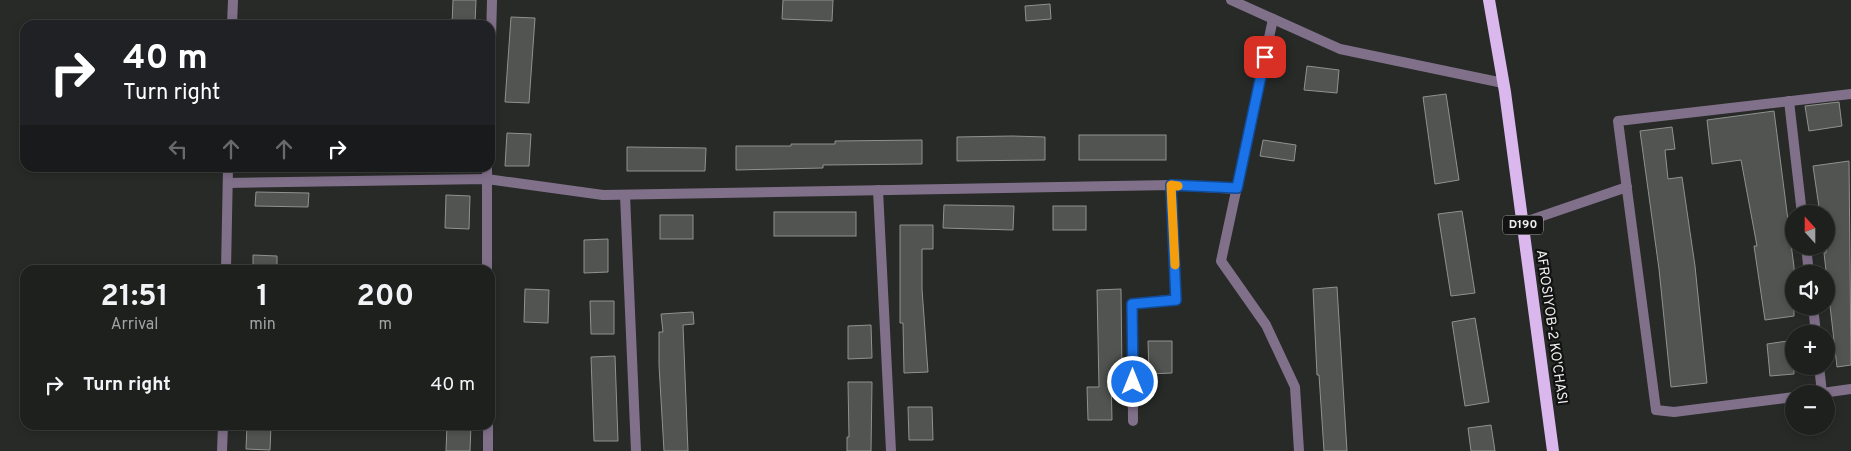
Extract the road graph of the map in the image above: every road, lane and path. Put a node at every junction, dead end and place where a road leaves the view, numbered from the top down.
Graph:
1 (233, 0) edge
2 (492, 0) edge
3 (1231, 0) edge
4 (1489, 0) edge
5 (1253, 5) edge
6 (1274, 19) junction
7 (232, 20) edge
8 (491, 20) edge
9 (1504, 83) junction
10 (1851, 94) edge
11 (1789, 101) junction
12 (228, 172) edge
13 (487, 172) edge
14 (487, 179) junction
15 (228, 183) junction
16 (1171, 185) junction
17 (1627, 187) junction
18 (1237, 188) junction
19 (878, 190) junction
20 (625, 195) junction
21 (1801, 205) edge
22 (1522, 223) junction
23 (226, 265) edge
24 (487, 265) edge
25 (1851, 389) edge
26 (1835, 391) edge
27 (1785, 397) edge
28 (1133, 421) dead end
29 (223, 430) edge
30 (488, 430) edge
31 (222, 451) edge
32 (488, 451) edge
33 (636, 451) edge
34 (891, 451) edge
35 (1299, 451) edge
36 (1553, 451) edge

1 - 7 street
2 - 8 street
3 - 5 street
4 - 9 main road, AFROSIYOB-2 KO'CHASI / D190
5 - 6 street
6 - 9 street
6 - 18 street
9 - 22 main road, AFROSIYOB-2 KO'CHASI / D190
10 - 11 street
11 - 17 street
11 - 21 street
12 - 15 street
13 - 14 street
14 - 15 street
14 - 20 street
14 - 24 street
15 - 23 street
16 - 18 street
16 - 19 street
16 - 28 street
17 - 22 street
17 - 27 street
18 - 35 street
19 - 20 street
19 - 34 street
20 - 33 street
22 - 36 main road, AFROSIYOB-2 KO'CHASI / D190
25 - 26 street
29 - 31 street
30 - 32 street

